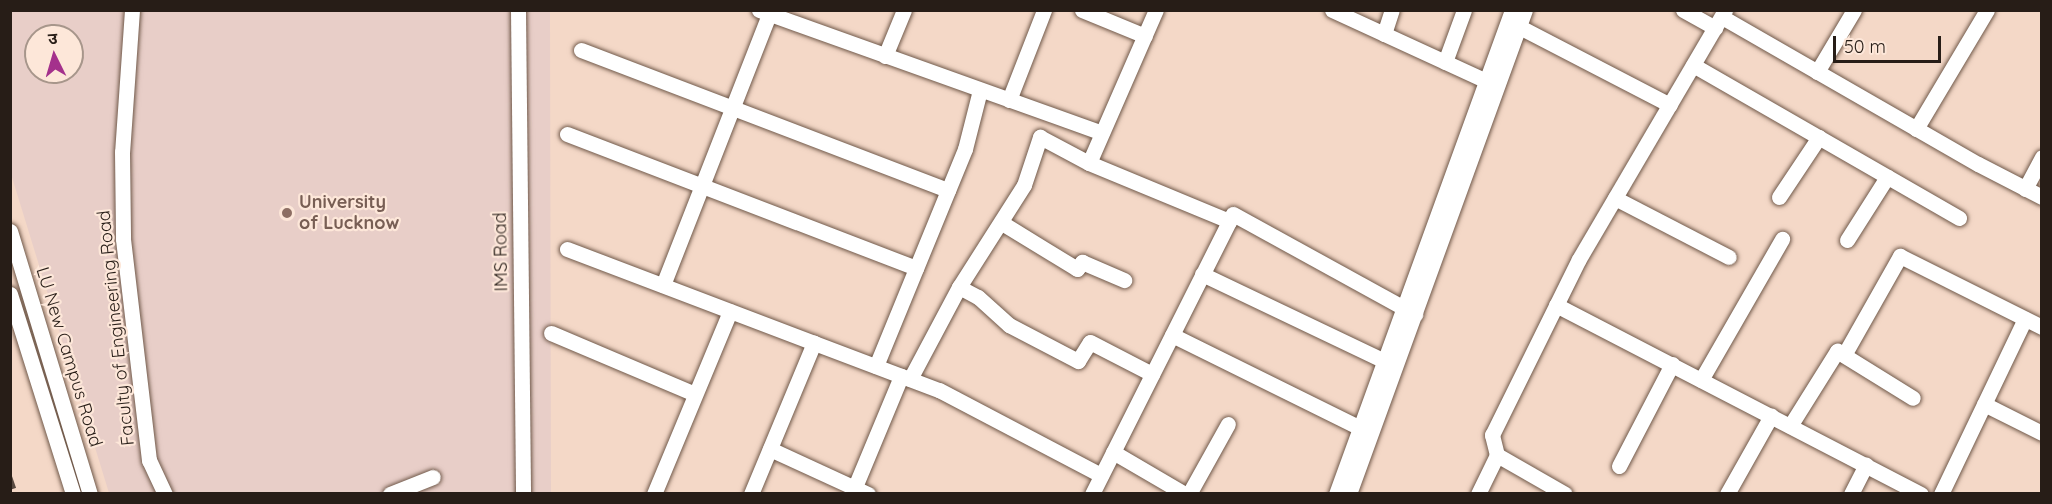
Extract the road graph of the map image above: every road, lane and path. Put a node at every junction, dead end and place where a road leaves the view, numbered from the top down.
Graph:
1 (132, 10) edge
2 (518, 10) edge
3 (904, 10) edge
4 (1044, 10) edge
5 (1082, 10) edge
6 (1156, 10) edge
7 (1332, 10) edge
8 (1392, 10) edge
9 (1464, 10) edge
10 (1525, 10) edge
11 (1683, 10) edge
12 (1854, 10) edge
13 (1988, 10) edge
14 (770, 13) edge
15 (1721, 18) edge
16 (1513, 19) edge
17 (1384, 34) junction
18 (1145, 36) junction
19 (581, 50) dead end
20 (885, 56) junction
21 (1445, 62) junction
22 (1693, 65) junction
23 (1817, 72) junction
24 (1492, 83) junction
25 (980, 90) junction
26 (1009, 100) junction
27 (1670, 105) junction
28 (732, 108) junction
29 (1916, 129) junction
30 (1102, 133) junction
31 (567, 134) dead end
32 (1819, 137) junction
33 (2042, 157) edge
34 (1089, 163) junction
35 (1887, 177) junction
36 (703, 184) junction
37 (2025, 189) junction
38 (948, 190) junction
39 (1779, 196) dead end
40 (2042, 197) edge
41 (1615, 198) junction
42 (1959, 218) dead end
43 (1229, 221) junction
44 (1002, 223) junction
45 (10, 231) edge
46 (1782, 239) dead end
47 (1846, 240) dead end
48 (567, 249) dead end
49 (1729, 257) dead end
50 (916, 268) junction
51 (1202, 274) junction
52 (1124, 280) dead end
53 (663, 285) junction
54 (959, 288) junction
55 (10, 294) edge
56 (1556, 305) junction
57 (730, 311) junction
58 (1409, 312) junction
59 (2025, 319) junction
60 (2042, 327) edge
61 (551, 333) dead end
62 (1172, 334) junction
63 (814, 343) junction
64 (1844, 355) junction
65 (1390, 364) junction
66 (1672, 364) junction
67 (876, 366) junction
68 (1152, 374) junction
69 (905, 377) junction
70 (1701, 380) junction
71 (695, 394) junction
72 (1913, 398) dead end
73 (1984, 404) junction
74 (1771, 416) junction
75 (1228, 424) dead end
76 (1790, 426) junction
77 (1365, 432) junction
78 (2041, 433) edge
79 (770, 449) junction
80 (1113, 452) junction
81 (1497, 455) junction
82 (1866, 465) junction
83 (1618, 466) dead end
84 (1101, 475) junction
85 (433, 477) dead end
86 (858, 491) edge
87 (1185, 493) edge
88 (73, 494) edge
89 (90, 494) edge
90 (165, 494) edge
91 (390, 494) edge
92 (523, 494) edge
93 (654, 494) edge
94 (751, 494) edge
95 (1092, 494) edge
96 (1336, 494) edge
97 (1349, 494) edge
98 (1478, 494) edge
99 (1565, 494) edge
100 (1727, 494) edge
101 (1851, 494) edge
102 (1921, 494) edge
103 (1941, 494) edge

1 - 90 street, Faculty of Engineering Road
2 - 92 street, IMS Road
3 - 20 street
4 - 26 street
5 - 18 street
6 - 18 street
7 - 17 street
8 - 17 street
9 - 21 street
10 - 16 street
11 - 15 street
12 - 23 street
13 - 29 street
14 - 20 street
14 - 28 street
15 - 22 street
15 - 23 street
16 - 24 street
16 - 27 street
17 - 21 street
18 - 30 street
19 - 28 street
20 - 25 street
21 - 24 street
22 - 27 street
22 - 32 street
23 - 29 street
24 - 58 street
25 - 26 street
25 - 38 street
26 - 30 street
27 - 41 street
28 - 36 street
28 - 38 street
29 - 37 street
30 - 34 street
31 - 36 street
32 - 35 street
32 - 39 street
33 - 37 street
34 - 43 street
34 - 44 street
35 - 42 street
35 - 47 street
36 - 50 street
36 - 53 street
37 - 40 street
38 - 50 street
41 - 49 street
41 - 56 street
43 - 51 street
43 - 58 street
44 - 52 street
44 - 54 street
45 - 89 street, LU New Campus Road
46 - 70 street
48 - 53 street
50 - 67 street
51 - 62 street
51 - 65 street
53 - 57 street
54 - 68 street
54 - 69 street
55 - 88 street, LU New Campus Road
56 - 66 street
56 - 81 street
57 - 63 street
57 - 71 street
58 - 65 street
59 - 60 street
59 - 64 street
59 - 73 street
61 - 71 street
62 - 68 street
62 - 77 street
63 - 67 street
63 - 79 street
64 - 72 street
64 - 76 street
65 - 77 street
66 - 70 street
66 - 83 street
67 - 69 street
68 - 80 street
69 - 84 street
69 - 86 street
70 - 74 street
71 - 93 street
73 - 78 street
73 - 103 street
74 - 76 street
74 - 100 street
75 - 87 street
76 - 82 street
77 - 96 street
77 - 97 street
79 - 86 street
79 - 94 street
80 - 84 street
80 - 87 street
81 - 98 street
81 - 99 street
82 - 101 street
82 - 102 street
84 - 95 street
85 - 91 street

